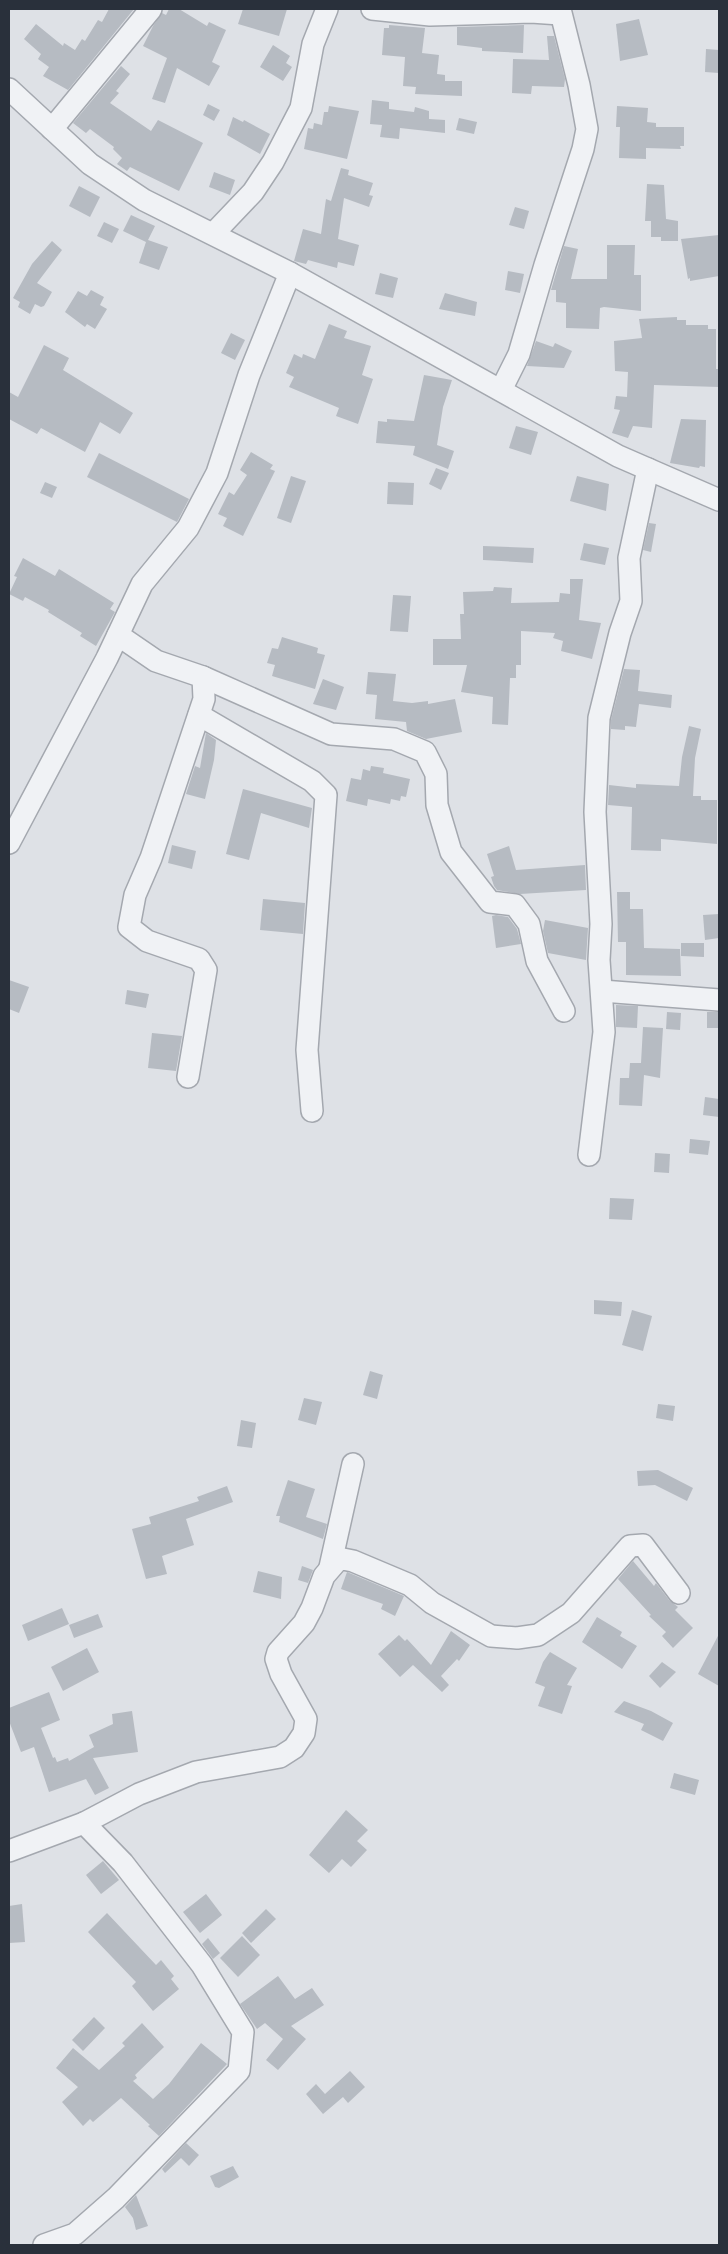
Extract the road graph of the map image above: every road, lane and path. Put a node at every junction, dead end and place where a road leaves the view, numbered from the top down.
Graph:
1 (151, 9) edge
2 (327, 9) edge
3 (372, 9) edge
4 (560, 11) edge
5 (9, 89) edge
6 (52, 130) junction
7 (214, 233) junction
8 (290, 273) junction
9 (501, 390) junction
10 (648, 470) junction
11 (719, 500) edge
12 (118, 635) junction
13 (203, 677) junction
14 (199, 715) junction
15 (9, 844) edge
16 (602, 990) junction
17 (719, 1000) edge
18 (564, 1011) dead end
19 (188, 1077) dead end
20 (312, 1111) dead end
21 (589, 1155) dead end
22 (353, 1464) dead end
23 (330, 1567) junction
24 (680, 1593) dead end
25 (84, 1823) junction
26 (9, 1851) edge
27 (44, 2245) edge

1 - 6 street
2 - 7 street
3 - 4 street
4 - 9 street
5 - 6 street
6 - 7 street
7 - 8 street
8 - 9 street
8 - 12 street
9 - 10 street
10 - 11 street
10 - 16 street
12 - 13 street
12 - 15 street
13 - 14 street
13 - 18 street
14 - 19 street
14 - 20 street
16 - 17 street
16 - 21 street
22 - 23 street
23 - 24 street
23 - 25 street
25 - 26 street
25 - 27 street

